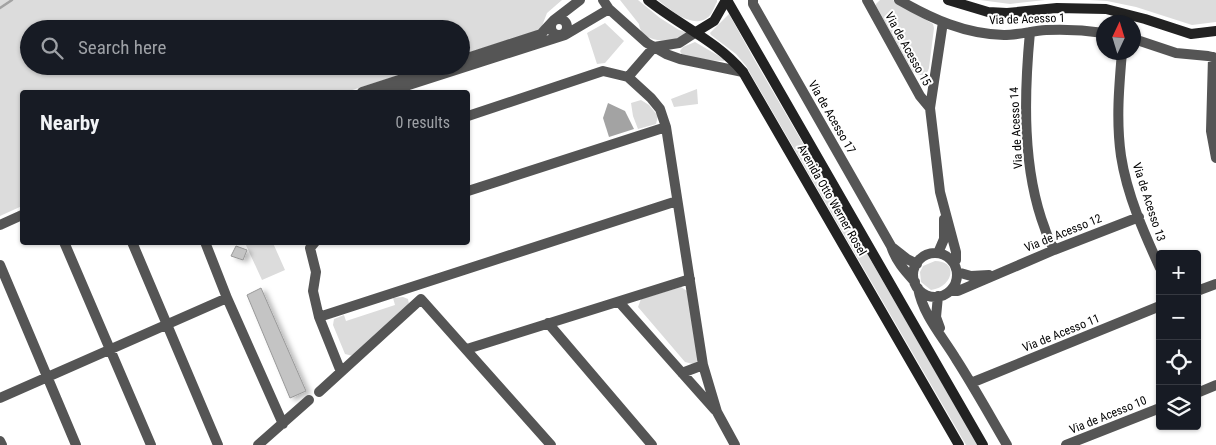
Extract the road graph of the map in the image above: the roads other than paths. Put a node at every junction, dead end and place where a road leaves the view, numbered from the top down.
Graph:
1 (580, 0) edge
2 (648, 0) edge
3 (727, 0) edge
4 (753, 0) edge
5 (867, 0) edge
6 (899, 0) edge
7 (948, 0) edge
8 (606, 4) edge
9 (554, 20) junction
10 (943, 22) junction
11 (1216, 31) edge
12 (696, 32) junction
13 (1030, 32) junction
14 (1096, 32) edge
15 (565, 35) junction
16 (1141, 42) edge
17 (654, 47) junction
18 (470, 57) edge
19 (1215, 57) edge
20 (1121, 60) edge
21 (470, 65) edge
22 (743, 72) junction
23 (414, 75) edge
24 (439, 75) edge
25 (628, 77) junction
26 (368, 90) edge
27 (392, 90) edge
28 (930, 108) junction
29 (1214, 110) edge
30 (470, 115) edge
31 (666, 127) junction
32 (1216, 158) edge
33 (470, 190) edge
34 (677, 201) junction
35 (944, 210) junction
36 (20, 216) edge
37 (1139, 217) junction
38 (0, 225) edge
39 (65, 245) edge
40 (133, 245) edge
41 (206, 245) edge
42 (312, 245) edge
43 (891, 246) junction
44 (1054, 250) junction
45 (938, 253) junction
46 (1156, 258) edge
47 (916, 264) junction
48 (0, 265) edge
49 (956, 268) junction
50 (998, 274) junction
51 (690, 279) junction
52 (1216, 284) edge
53 (917, 285) junction
54 (411, 287) junction
55 (1201, 290) edge
56 (950, 291) junction
57 (938, 296) junction
58 (227, 298) junction
59 (420, 299) junction
60 (619, 302) junction
61 (1156, 308) edge
62 (319, 317) junction
63 (548, 323) junction
64 (167, 325) junction
65 (942, 336) junction
66 (110, 350) junction
67 (467, 350) junction
68 (703, 365) junction
69 (341, 372) junction
70 (682, 373) junction
71 (48, 377) junction
72 (972, 383) junction
73 (1216, 385) edge
74 (1201, 391) edge
75 (319, 392) dead end
76 (0, 398) edge
77 (309, 400) dead end
78 (1156, 410) edge
79 (717, 412) junction
80 (283, 424) junction
81 (0, 441) edge
82 (731, 443) edge
83 (2, 445) edge
84 (76, 445) edge
85 (151, 445) edge
86 (218, 445) edge
87 (258, 445) edge
88 (552, 445) edge
89 (652, 445) edge
90 (959, 445) edge
91 (983, 445) edge
92 (1007, 445) edge
93 (1066, 445) edge

1 - 9 street
2 - 12 street, Avenida Otto Werner Rosel
3 - 12 street
3 - 91 street, Avenida Otto Werner Rosel
4 - 43 street, Via de Acesso 17
5 - 28 street, Via de Acesso 15
6 - 10 street, Via de Acesso 1
7 - 11 street
8 - 15 street
8 - 17 street
9 - 15 street
9 - 18 street
10 - 13 street, Via de Acesso 1
10 - 28 street, Via de Acesso 15
12 - 17 street
12 - 22 street, Avenida Otto Werner Rosel
13 - 14 street, Via de Acesso 1
13 - 44 street, Via de Acesso 14
15 - 21 street
16 - 19 street
17 - 22 street
17 - 25 street
19 - 29 street
20 - 37 street, Via de Acesso 13
22 - 90 street, Avenida Otto Werner Rosel
23 - 26 street
24 - 27 street
25 - 30 street
25 - 31 street
28 - 35 street, Via de Acesso 15
29 - 32 street
31 - 33 street
31 - 34 street
34 - 51 street
34 - 54 street
35 - 45 street, Via de Acesso 15
35 - 49 street, Via de Acesso 15
36 - 38 street
37 - 44 street, Via de Acesso 12
37 - 46 street, Via de Acesso 13
39 - 66 street
40 - 64 street
41 - 58 street
42 - 62 street
43 - 47 street, Via de Acesso 17
43 - 53 street, Via de Acesso 17
44 - 50 street, Via de Acesso 12
45 - 47 street
45 - 49 street
47 - 53 street
48 - 71 street
49 - 50 street, Via de Acesso 12
49 - 56 street
50 - 56 street, Via de Acesso 12
51 - 60 street
51 - 68 street
52 - 55 street
53 - 57 street
53 - 65 street, Via de Acesso 17
54 - 59 street
54 - 62 street
56 - 57 street
57 - 65 street, Via de Acesso 17
58 - 64 street
58 - 80 street
59 - 67 street
59 - 69 street
60 - 63 street
60 - 70 street
61 - 72 street, Via de Acesso 11
62 - 69 street
63 - 67 street
63 - 89 street
64 - 66 street
64 - 86 street
65 - 72 street, Via de Acesso 17
66 - 71 street
66 - 85 street
67 - 88 street
68 - 70 street
68 - 79 street
69 - 75 street
70 - 79 street
71 - 76 street
71 - 84 street
72 - 92 street, Via de Acesso 17
73 - 74 street
77 - 80 street
78 - 93 street, Via de Acesso 10
79 - 82 street
80 - 87 street
81 - 83 street

